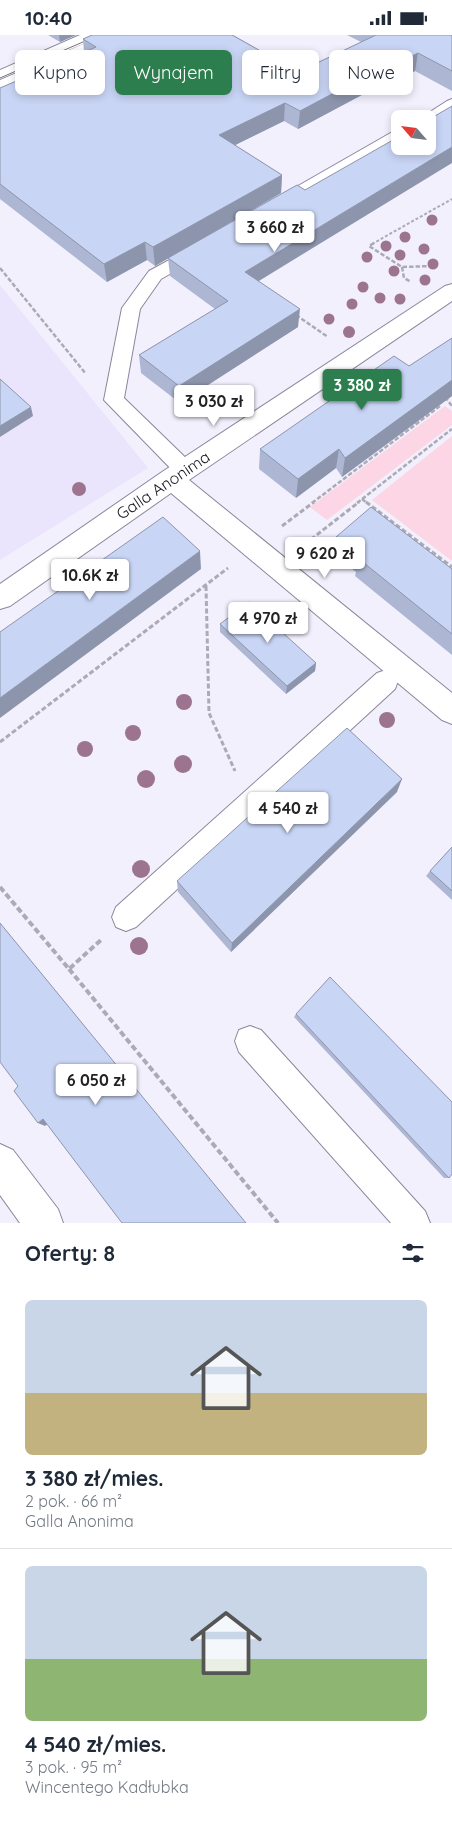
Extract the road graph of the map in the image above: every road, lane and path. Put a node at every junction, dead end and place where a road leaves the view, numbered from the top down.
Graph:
1 (69, 35) edge
2 (92, 35) edge
3 (103, 35) edge
4 (118, 35) edge
5 (77, 50) edge
6 (83, 50) edge
7 (0, 65) edge
8 (0, 75) edge
9 (15, 79) edge
10 (0, 86) edge
11 (452, 104) edge
12 (436, 114) edge
13 (391, 139) edge
14 (452, 199) edge
15 (258, 216) edge
16 (216, 241) edge
17 (442, 266) dead end
18 (452, 291) edge
19 (292, 312) edge
20 (333, 340) dead end
21 (442, 393) edge
22 (432, 401) edge
23 (452, 406) edge
24 (452, 429) edge
25 (178, 474) junction
26 (362, 499) junction
27 (282, 526) dead end
28 (305, 544) dead end
29 (234, 563) dead end
30 (452, 567) edge
31 (206, 585) junction
32 (0, 598) edge
33 (386, 681) dead end
34 (452, 711) edge
35 (0, 743) edge
36 (250, 805) junction
37 (0, 887) edge
38 (126, 917) joint
39 (68, 969) junction
40 (250, 1041) dead end
41 (0, 1163) edge
42 (44, 1223) edge
43 (278, 1223) edge
44 (413, 1223) edge

1 - 7 street
2 - 8 lane
3 - 5 lane
4 - 6 street
9 - 10 street
11 - 12 lane
13 - 15 lane
14 - 17 path
16 - 25 lane
18 - 25 street, Galla Anonima
19 - 20 path
21 - 23 path
22 - 27 path
24 - 26 path
25 - 32 street, Galla Anonima
25 - 34 street
26 - 28 path
26 - 30 path
29 - 31 path
31 - 35 path
31 - 36 path
33 - 36 lane
36 - 38 lane
37 - 39 path
38 - 39 path
39 - 43 path
40 - 44 lane
41 - 42 street

